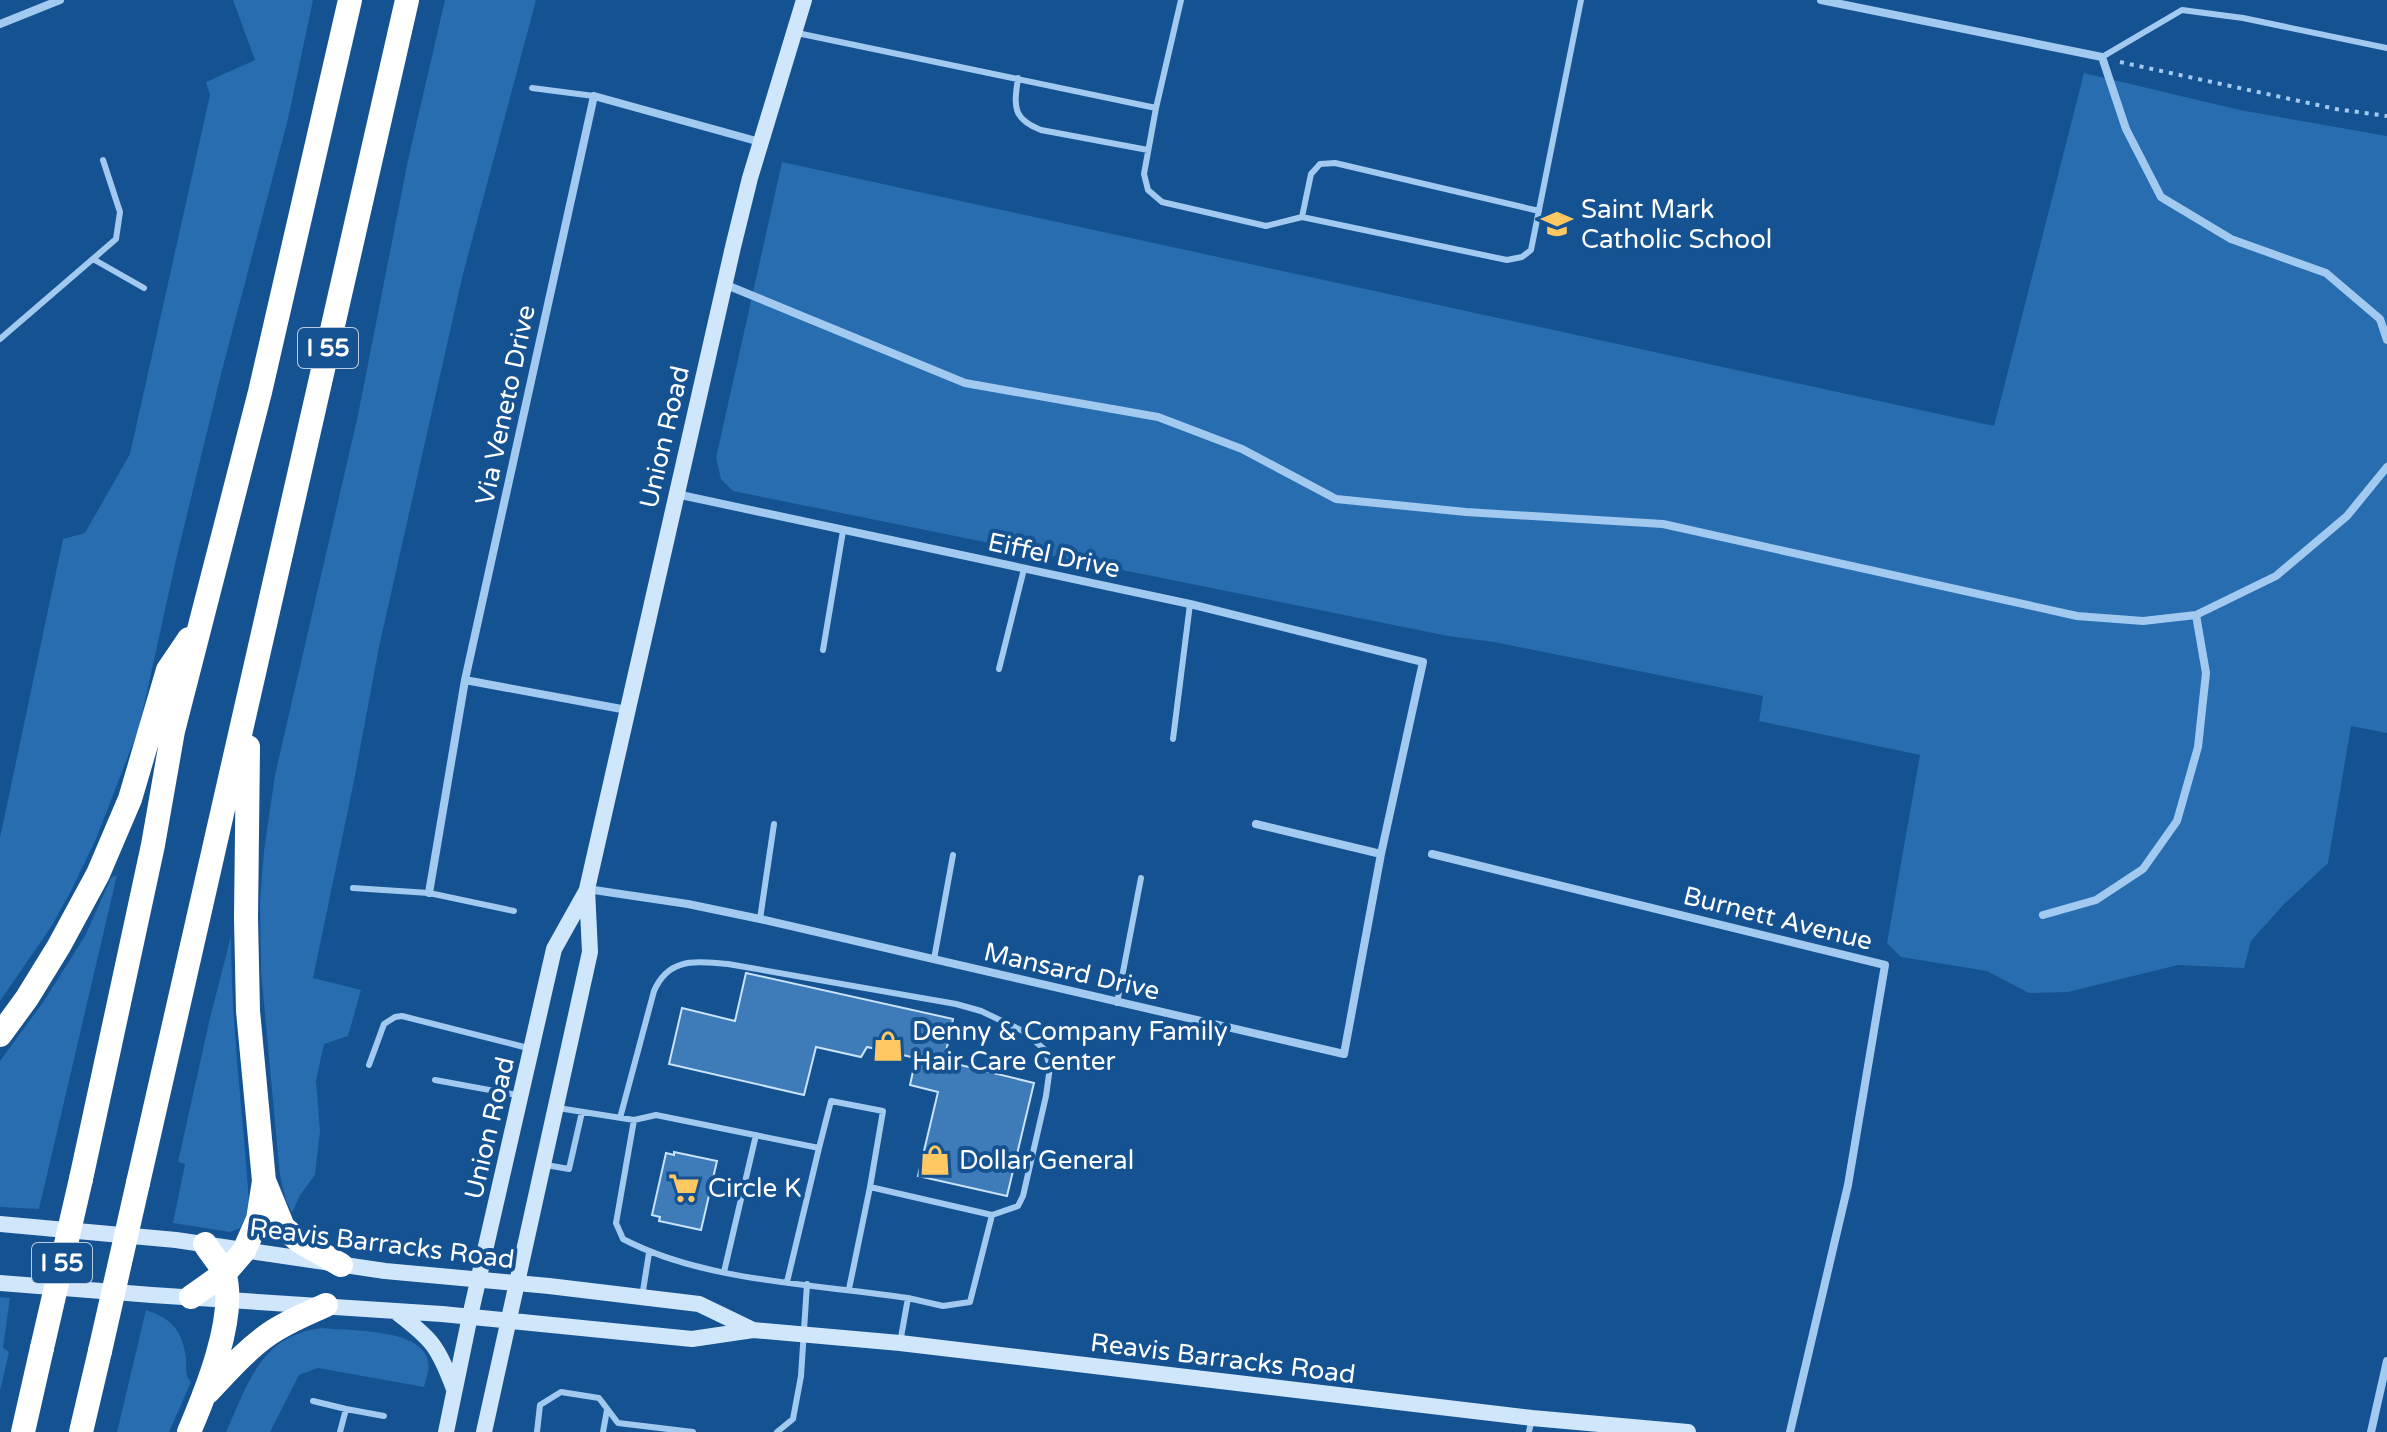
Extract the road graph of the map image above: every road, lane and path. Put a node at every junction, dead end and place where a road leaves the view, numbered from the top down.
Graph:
1 (60, 0) edge
2 (350, 0) edge
3 (407, 0) edge
4 (803, 0) edge
5 (1181, 0) edge
6 (1581, 0) edge
7 (1821, 0) edge
8 (2176, 0) edge
9 (2182, 10) junction
10 (0, 24) edge
11 (794, 32) junction
12 (2387, 48) edge
13 (2102, 57) junction
14 (1018, 78) junction
15 (532, 88) dead end
16 (594, 96) junction
17 (1156, 108) junction
18 (2387, 116) edge
19 (761, 143) junction
20 (1148, 150) junction
21 (103, 160) dead end
22 (1539, 211) junction
23 (1302, 217) junction
24 (93, 259) junction
25 (724, 284) junction
26 (144, 288) dead end
27 (0, 339) edge
28 (2387, 340) edge
29 (2387, 467) edge
30 (675, 494) junction
31 (843, 531) junction
32 (1024, 569) junction
33 (1190, 604) junction
34 (2196, 615) junction
35 (199, 623) junction
36 (823, 650) dead end
37 (1423, 662) joint
38 (999, 669) dead end
39 (465, 680) junction
40 (249, 697) junction
41 (627, 710) junction
42 (1173, 739) dead end
43 (774, 824) dead end
44 (1256, 824) dead end
45 (1381, 854) junction
46 (1432, 854) dead end
47 (953, 855) dead end
48 (1141, 878) dead end
49 (353, 888) dead end
50 (587, 889) junction
51 (429, 893) junction
52 (514, 911) dead end
53 (2043, 915) dead end
54 (760, 919) junction
55 (934, 959) junction
56 (1117, 1003) junction
57 (0, 1035) edge
58 (531, 1049) junction
59 (369, 1065) dead end
60 (435, 1080) dead end
61 (520, 1096) junction
62 (555, 1107) junction
63 (582, 1112) junction
64 (620, 1118) junction
65 (634, 1120) junction
66 (756, 1135) junction
67 (819, 1148) junction
68 (542, 1164) junction
69 (264, 1181) junction
70 (870, 1187) junction
71 (992, 1215) junction
72 (0, 1224) edge
73 (205, 1244) junction
74 (244, 1251) junction
75 (649, 1253) junction
76 (341, 1265) junction
77 (724, 1272) junction
78 (225, 1273) junction
79 (479, 1279) junction
80 (787, 1282) junction
81 (0, 1283) edge
82 (516, 1283) junction
83 (807, 1284) junction
84 (849, 1289) junction
85 (191, 1297) junction
86 (642, 1297) junction
87 (908, 1298) junction
88 (227, 1299) junction
89 (326, 1305) junction
90 (394, 1310) junction
91 (470, 1316) junction
92 (508, 1320) junction
93 (753, 1330) junction
94 (804, 1334) junction
95 (900, 1343) junction
96 (2387, 1361) edge
97 (454, 1391) junction
98 (204, 1397) junction
99 (313, 1401) dead end
100 (346, 1409) junction
101 (607, 1410) junction
102 (384, 1416) dead end
103 (1530, 1425) edge
104 (23, 1432) edge
105 (81, 1432) edge
106 (189, 1432) edge
107 (340, 1432) edge
108 (446, 1432) edge
109 (484, 1432) edge
110 (537, 1432) edge
111 (603, 1432) edge
112 (693, 1432) edge
113 (777, 1432) edge
114 (1688, 1432) edge
115 (1790, 1432) edge
116 (2371, 1432) edge

1 - 10 street
2 - 35 highway, I 55
3 - 40 highway, I 55
4 - 11 main road, Union Road
5 - 17 lane
6 - 22 lane
7 - 13 street
8 - 9 lane
9 - 12 lane
9 - 13 lane
11 - 14 lane
11 - 19 main road, Union Road
13 - 18 path
13 - 28 street
14 - 17 lane
14 - 20 lane
15 - 16 lane
16 - 19 street
16 - 39 street, Via Veneto Drive
17 - 20 lane
19 - 25 main road, Union Road
20 - 23 lane
21 - 24 lane
22 - 23 lane
22 - 23 lane
24 - 26 lane
24 - 27 lane
25 - 30 main road, Union Road
25 - 34 street
29 - 34 street
30 - 31 street, Eiffel Drive
30 - 41 main road, Union Road
31 - 32 street, Eiffel Drive
31 - 36 lane
32 - 33 street, Eiffel Drive
32 - 38 lane
33 - 37 street, Eiffel Drive
33 - 42 lane
34 - 53 street
35 - 57 highway
35 - 104 highway, I 55, bridge
37 - 45 street, Mansard Drive
39 - 41 street
39 - 51 street, Via Veneto Drive
40 - 69 highway
40 - 105 highway, I 55, bridge
41 - 50 main road, Union Road
43 - 54 lane
44 - 45 street
45 - 56 street, Mansard Drive
46 - 115 street, Burnett Avenue
47 - 55 lane
48 - 56 lane
49 - 51 lane
50 - 54 street, Mansard Drive
50 - 58 main road, Union Road
50 - 62 main road, Union Road
51 - 52 lane
54 - 55 street, Mansard Drive
55 - 56 street, Mansard Drive
58 - 59 lane
58 - 61 main road, Union Road
60 - 61 lane
61 - 79 main road, Union Road
62 - 63 lane
62 - 68 main road, Union Road
63 - 64 lane
63 - 68 lane
64 - 65 lane
64 - 71 lane
65 - 66 lane
65 - 75 lane
66 - 67 lane
66 - 77 lane
67 - 70 lane
67 - 80 lane
68 - 82 main road, Union Road
69 - 74 highway
69 - 76 highway
70 - 71 lane
70 - 84 lane
71 - 87 lane
72 - 73 main road, Reavis Barracks Road
73 - 74 main road, Reavis Barracks Road
73 - 78 highway
74 - 76 main road, Reavis Barracks Road
74 - 78 highway
75 - 77 lane
75 - 86 lane
76 - 79 main road, Reavis Barracks Road
77 - 80 lane
78 - 85 highway
78 - 88 highway
79 - 82 main road, Reavis Barracks Road
79 - 91 main road, Union Road
80 - 83 lane
81 - 85 main road, Reavis Barracks Road
82 - 86 main road, Reavis Barracks Road
82 - 92 main road, Union Road
83 - 84 lane
83 - 94 lane
84 - 87 lane
85 - 88 main road, Reavis Barracks Road
86 - 93 main road, Reavis Barracks Road
87 - 95 lane
88 - 89 main road, Reavis Barracks Road
88 - 98 highway
89 - 90 main road, Reavis Barracks Road
89 - 98 highway
90 - 91 main road, Reavis Barracks Road
90 - 97 main road
91 - 92 main road, Reavis Barracks Road
91 - 97 main road, Union Road
92 - 93 main road, Reavis Barracks Road
92 - 109 main road, Union Road
93 - 94 main road, Reavis Barracks Road
94 - 95 main road, Reavis Barracks Road
94 - 113 lane
95 - 103 main road, Reavis Barracks Road
96 - 116 street
97 - 108 main road, Union Road
98 - 106 highway
99 - 100 lane
100 - 102 lane
100 - 107 lane
101 - 110 lane
101 - 111 lane
101 - 112 lane
103 - 114 main road, Reavis Barracks Road

